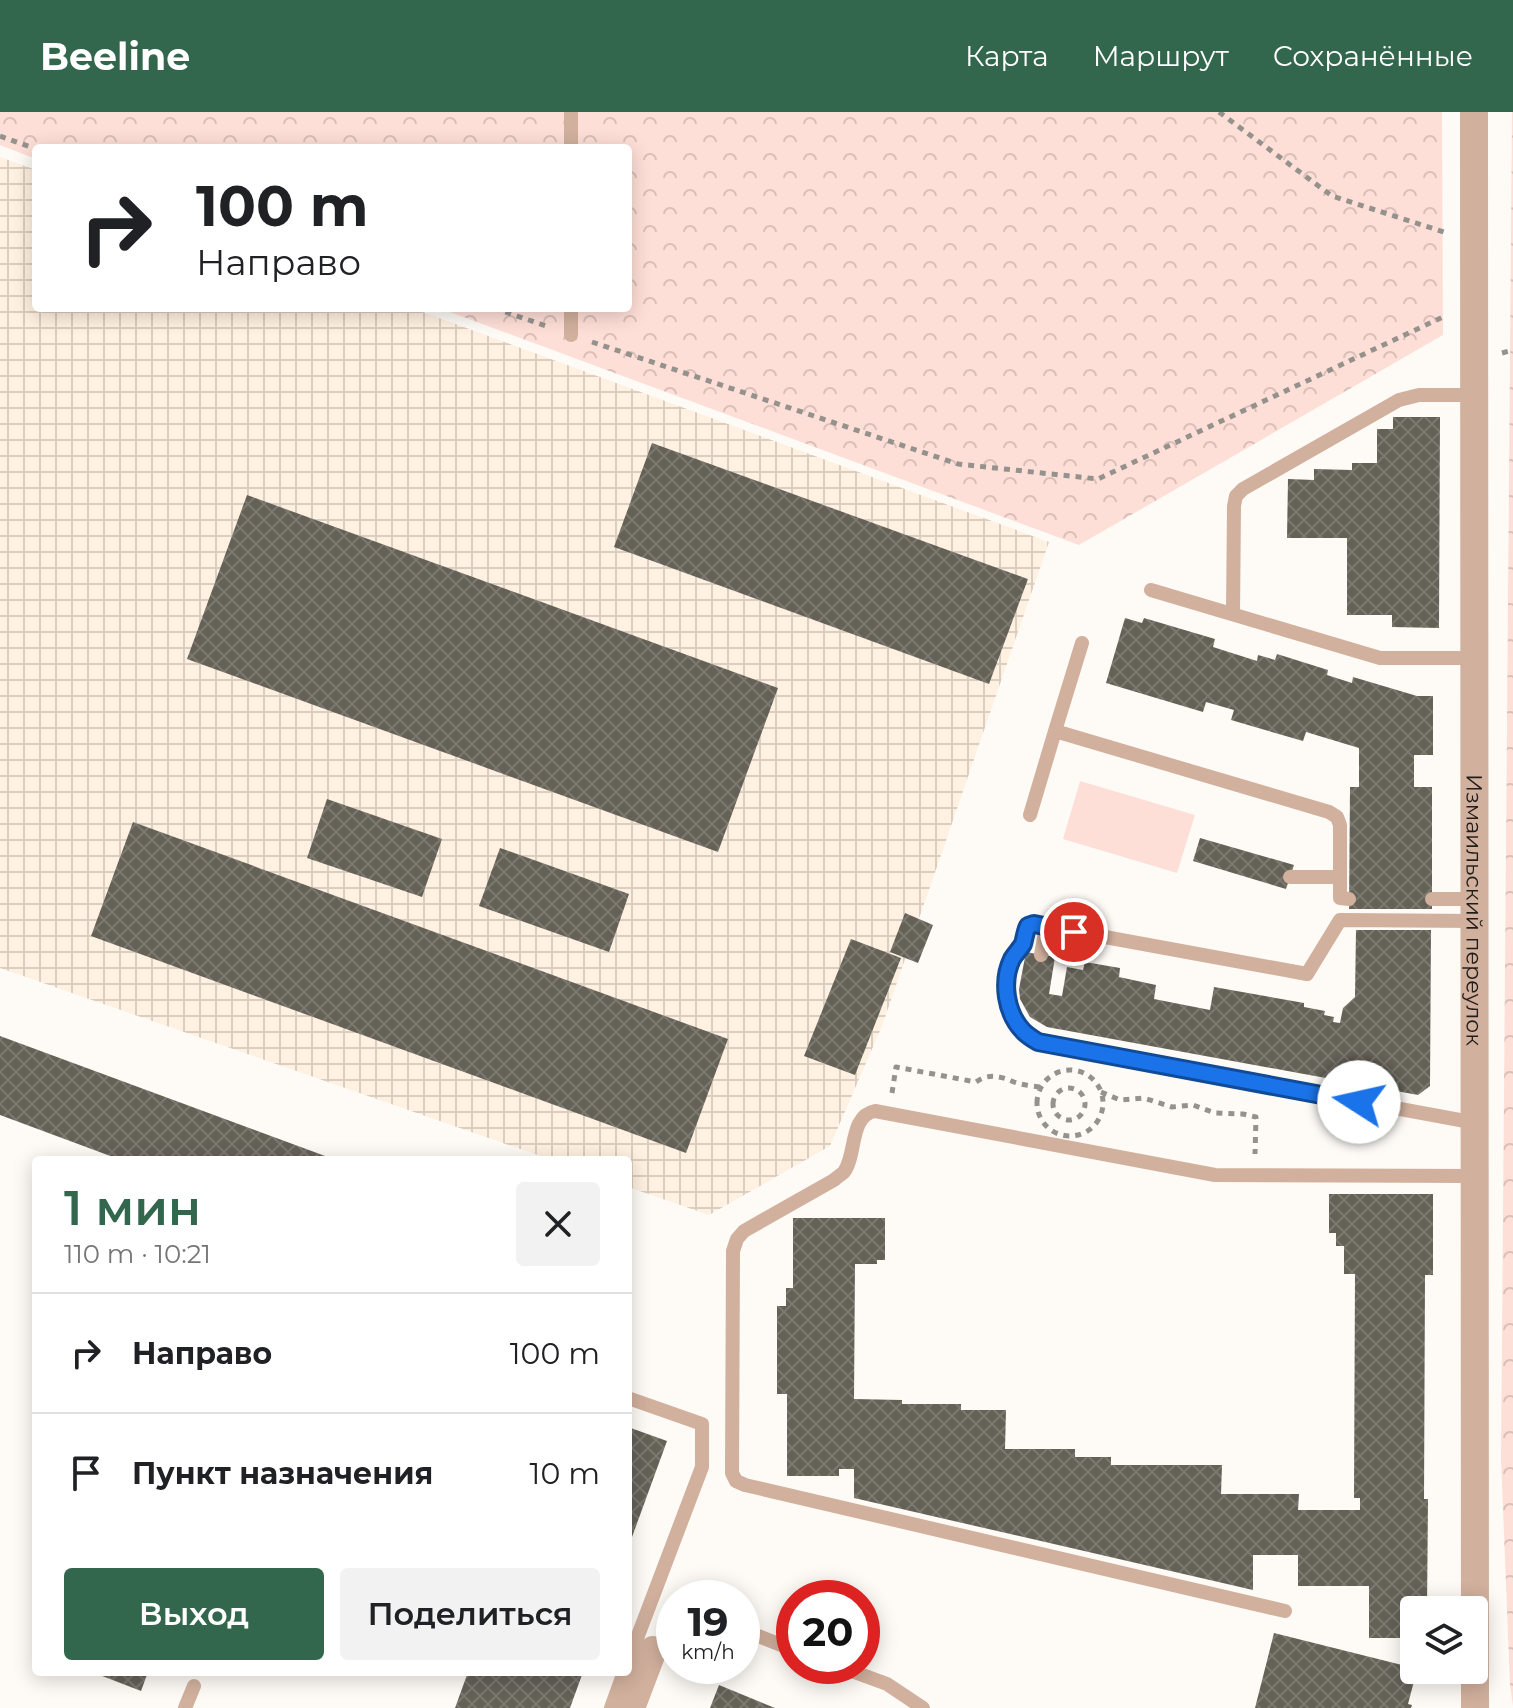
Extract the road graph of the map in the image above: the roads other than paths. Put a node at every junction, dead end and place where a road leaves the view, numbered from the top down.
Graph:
1 (571, 112) edge
2 (1474, 112) edge
3 (571, 144) edge
4 (571, 312) edge
5 (571, 335) road end
6 (1475, 395) junction
7 (1151, 590) dead end
8 (1233, 614) junction
9 (1082, 643) dead end
10 (1475, 658) junction
11 (1055, 731) junction
12 (1030, 815) dead end
13 (1290, 877) dead end
14 (1340, 877) junction
15 (1432, 899) dead end
16 (1476, 910) junction
17 (1340, 920) junction
18 (1046, 927) junction
19 (1041, 955) dead end
20 (1476, 1123) junction
21 (1476, 1176) junction
22 (632, 1399) edge
23 (1285, 1611) dead end
24 (652, 1650) edge
25 (623, 1676) edge
26 (880, 1681) edge
27 (194, 1686) dead end
28 (185, 1708) edge
29 (611, 1708) edge
30 (631, 1708) edge
31 (923, 1708) edge
32 (1475, 1708) edge

1 - 3 lane
2 - 6 street, Измаильский переулок
4 - 5 lane
6 - 8 lane
6 - 10 street, Измаильский переулок
7 - 8 lane
8 - 10 lane
9 - 11 lane
10 - 16 street, Измаильский переулок
11 - 12 lane
11 - 14 lane
13 - 14 lane
14 - 17 lane
15 - 16 lane
16 - 17 lane
16 - 20 street, Измаильский переулок
17 - 18 lane
18 - 19 lane
18 - 20 lane
20 - 21 street, Измаильский переулок
21 - 23 lane
21 - 32 street, Измаильский переулок
22 - 24 lane
24 - 30 street
25 - 29 lane
26 - 31 lane
27 - 28 lane

